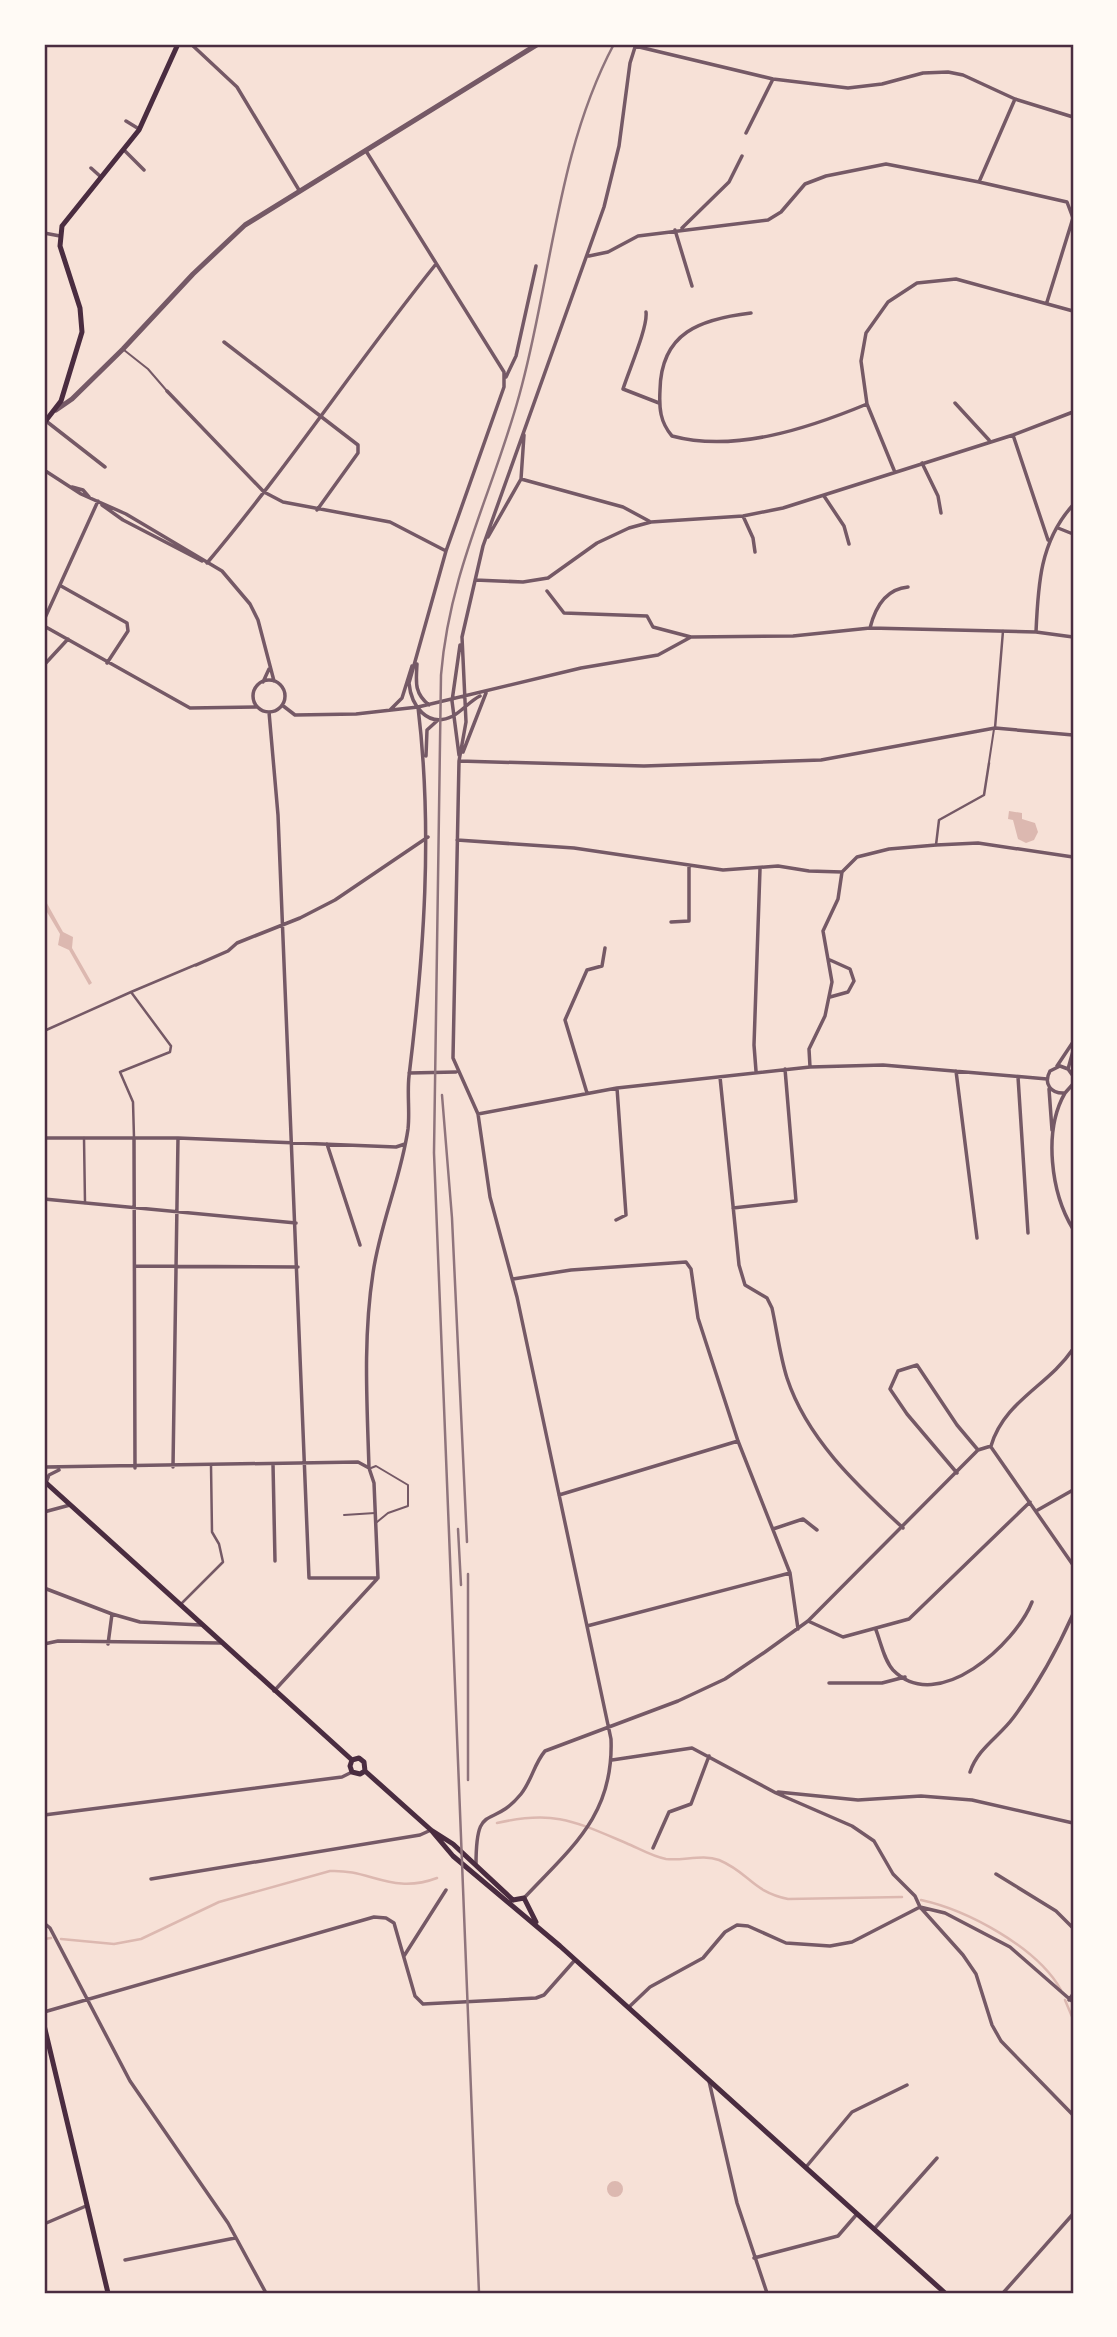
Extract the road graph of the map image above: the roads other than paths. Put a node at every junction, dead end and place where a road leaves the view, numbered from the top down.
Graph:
1 (178, 44) edge
2 (191, 44) edge
3 (538, 44) edge
4 (635, 45) edge
5 (773, 79) junction
6 (1015, 99) junction
7 (1073, 117) edge
8 (125, 121) dead end
9 (139, 130) junction
10 (746, 133) dead end
11 (365, 149) junction
12 (125, 151) junction
13 (742, 156) dead end
14 (91, 168) dead end
15 (144, 170) dead end
16 (101, 177) junction
17 (979, 182) junction
18 (299, 190) junction
19 (681, 229) junction
20 (675, 230) junction
21 (44, 233) edge
22 (60, 236) junction
23 (589, 256) junction
24 (436, 264) junction
25 (536, 266) dead end
26 (692, 286) dead end
27 (1047, 302) junction
28 (1073, 311) edge
29 (646, 312) dead end
30 (751, 313) dead end
31 (224, 342) dead end
32 (123, 349) junction
33 (505, 379) junction
34 (167, 391) joint
35 (659, 403) junction
36 (867, 404) junction
37 (955, 404) dead end
38 (56, 410) junction
39 (1073, 412) edge
40 (319, 414) junction
41 (45, 422) edge
42 (524, 429) junction
43 (1013, 435) junction
44 (989, 440) junction
45 (922, 463) junction
46 (105, 467) dead end
47 (44, 470) edge
48 (894, 470) junction
49 (522, 478) junction
50 (264, 492) junction
51 (824, 496) junction
52 (100, 502) junction
53 (1073, 505) edge
54 (317, 510) junction
55 (941, 513) dead end
56 (743, 516) junction
57 (651, 522) junction
58 (1058, 527) junction
59 (1073, 534) edge
60 (1048, 540) junction
61 (849, 544) dead end
62 (483, 546) junction
63 (446, 551) junction
64 (755, 552) dead end
65 (207, 563) junction
66 (475, 580) junction
67 (61, 586) junction
68 (908, 587) dead end
69 (547, 591) dead end
70 (44, 620) edge
71 (44, 626) edge
72 (870, 628) junction
73 (1003, 631) junction
74 (1037, 632) junction
75 (462, 636) junction
76 (691, 637) junction
77 (1073, 637) edge
78 (68, 639) junction
79 (417, 654) junction
80 (107, 663) junction
81 (44, 665) edge
82 (269, 669) junction
83 (263, 681) junction
84 (274, 681) junction
85 (486, 693) junction
86 (253, 698) junction
87 (464, 698) junction
88 (452, 701) junction
89 (465, 704) junction
90 (282, 705) junction
91 (429, 705) junction
92 (247, 706) junction
93 (257, 707) junction
94 (418, 707) junction
95 (390, 710) junction
96 (269, 712) junction
97 (454, 715) junction
98 (440, 719) junction
99 (995, 728) junction
100 (1073, 735) edge
101 (459, 761) junction
102 (989, 763) joint
103 (426, 772) junction
104 (428, 837) junction
105 (457, 840) junction
106 (936, 845) junction
107 (1073, 857) edge
108 (689, 867) junction
109 (760, 869) junction
110 (842, 872) junction
111 (671, 922) dead end
112 (282, 926) junction
113 (605, 948) dead end
114 (830, 960) junction
115 (196, 965) joint
116 (131, 992) junction
117 (830, 997) junction
118 (44, 1031) edge
119 (1073, 1042) edge
120 (1073, 1051) edge
121 (810, 1067) junction
122 (1056, 1067) junction
123 (785, 1069) junction
124 (1068, 1069) junction
125 (756, 1071) junction
126 (956, 1071) junction
127 (457, 1072) junction
128 (410, 1073) junction
129 (1073, 1076) edge
130 (720, 1077) junction
131 (1017, 1077) junction
132 (1047, 1079) junction
133 (1073, 1084) edge
134 (1049, 1087) junction
135 (617, 1088) junction
136 (587, 1093) junction
137 (1065, 1093) junction
138 (478, 1115) junction
139 (1053, 1132) junction
140 (83, 1138) junction
141 (134, 1138) junction
142 (178, 1138) junction
143 (44, 1139) edge
144 (292, 1142) junction
145 (327, 1144) junction
146 (405, 1144) junction
147 (44, 1199) edge
148 (85, 1203) junction
149 (136, 1208) junction
150 (733, 1208) junction
151 (178, 1212) junction
152 (616, 1220) dead end
153 (296, 1223) junction
154 (1073, 1229) edge
155 (1028, 1233) dead end
156 (977, 1238) dead end
157 (360, 1245) dead end
158 (135, 1266) junction
159 (176, 1266) junction
160 (298, 1267) junction
161 (513, 1279) junction
162 (1073, 1349) edge
163 (738, 1441) junction
164 (990, 1446) junction
165 (978, 1450) junction
166 (272, 1464) junction
167 (307, 1464) junction
168 (211, 1465) junction
169 (44, 1466) edge
170 (173, 1467) junction
171 (65, 1468) junction
172 (135, 1468) junction
173 (369, 1468) junction
174 (957, 1472) junction
175 (45, 1482) edge
176 (1073, 1490) edge
177 (559, 1495) junction
178 (1030, 1502) junction
179 (70, 1505) junction
180 (44, 1511) edge
181 (1036, 1511) junction
182 (376, 1513) junction
183 (344, 1515) dead end
184 (376, 1523) junction
185 (902, 1528) junction
186 (773, 1529) junction
187 (817, 1530) dead end
188 (275, 1561) dead end
189 (1073, 1565) edge
190 (790, 1573) junction
191 (378, 1578) junction
192 (44, 1588) edge
193 (1032, 1602) dead end
194 (180, 1605) junction
195 (112, 1614) junction
196 (1073, 1615) edge
197 (808, 1621) junction
198 (202, 1625) junction
199 (587, 1626) junction
200 (798, 1629) junction
201 (876, 1630) junction
202 (221, 1643) junction
203 (44, 1644) edge
204 (108, 1644) junction
205 (905, 1677) junction
206 (829, 1684) dead end
207 (274, 1691) junction
208 (609, 1726) junction
209 (709, 1756) junction
210 (352, 1760) junction
211 (612, 1760) junction
212 (365, 1771) junction
213 (352, 1772) junction
214 (970, 1772) dead end
215 (776, 1793) junction
216 (44, 1815) edge
217 (1073, 1823) edge
218 (431, 1830) junction
219 (653, 1848) dead end
220 (476, 1865) junction
221 (996, 1874) dead end
222 (151, 1879) dead end
223 (446, 1890) dead end
224 (524, 1898) junction
225 (513, 1900) junction
226 (526, 1907) junction
227 (920, 1907) junction
228 (516, 1909) junction
229 (44, 1923) edge
230 (1073, 1927) edge
231 (540, 1928) junction
232 (404, 1956) junction
233 (575, 1960) junction
234 (1073, 1994) edge
235 (88, 1998) junction
236 (1071, 2001) edge
237 (628, 2007) junction
238 (44, 2012) edge
239 (44, 2025) edge
240 (709, 2081) junction
241 (907, 2085) dead end
242 (1073, 2115) edge
243 (937, 2158) dead end
244 (806, 2167) junction
245 (86, 2206) junction
246 (858, 2214) junction
247 (1073, 2214) edge
248 (44, 2224) edge
249 (874, 2229) junction
250 (235, 2238) junction
251 (754, 2258) junction
252 (125, 2260) dead end
253 (109, 2263) dead end
254 (100, 2265) junction
255 (108, 2293) edge
256 (266, 2293) edge
257 (767, 2293) edge
258 (945, 2293) edge
259 (1003, 2293) edge

1 - 9 main road
2 - 18 street
3 - 11 street
4 - 5 street
4 - 23 street
5 - 6 street
5 - 10 street
6 - 7 street
6 - 17 street
8 - 9 street
9 - 12 main road
11 - 18 street
11 - 24 street
12 - 15 street
12 - 16 main road
13 - 19 street
14 - 16 street
16 - 22 main road
17 - 19 street
17 - 27 street
18 - 32 street
19 - 20 street
20 - 23 street
20 - 26 street
21 - 22 street
22 - 38 main road
23 - 42 street
24 - 33 street
24 - 40 street
25 - 33 street
27 - 28 street
27 - 36 street
29 - 35 street
30 - 35 street
31 - 40 street
32 - 34 lane
32 - 38 street
33 - 63 street
34 - 50 street
35 - 36 street
36 - 48 street
37 - 44 street
38 - 41 main road
39 - 43 street
40 - 50 street
40 - 54 street
41 - 46 street
42 - 49 street
42 - 62 street
43 - 44 street
43 - 60 street
44 - 45 street
45 - 48 street
45 - 55 street
47 - 52 street
48 - 51 street
49 - 57 street
49 - 62 street
50 - 54 street
50 - 65 street
51 - 56 street
51 - 61 street
52 - 65 street
52 - 67 street
53 - 58 street
54 - 63 street
56 - 57 street
56 - 64 street
57 - 66 street
58 - 59 street
58 - 60 street
60 - 74 street
62 - 66 street
63 - 79 street
65 - 82 street
66 - 75 street
67 - 70 street
67 - 80 street
68 - 72 street
69 - 76 street
71 - 78 street
72 - 73 street
72 - 76 street
73 - 74 street
73 - 99 street
74 - 77 street
75 - 87 street
75 - 88 street
76 - 85 street
78 - 80 street
78 - 81 street
79 - 91 street
79 - 94 street
79 - 95 street
80 - 92 street
82 - 83 street
82 - 84 street
83 - 84 street
83 - 86 street
84 - 90 street
85 - 87 street
85 - 89 street
85 - 101 street
86 - 92 street
86 - 93 street
87 - 88 street
87 - 89 street
88 - 91 street
88 - 97 street
89 - 97 street
89 - 101 street
90 - 95 street
90 - 96 street
91 - 94 street
92 - 93 street
93 - 96 street
94 - 95 street
94 - 98 street
94 - 103 street
96 - 112 street
97 - 98 street
97 - 101 street
98 - 103 street
99 - 100 street
99 - 101 street
99 - 102 lane
101 - 105 street
102 - 106 street
103 - 104 street
104 - 112 street
104 - 128 street
105 - 108 street
105 - 127 street
106 - 107 street
106 - 110 street
108 - 109 street
108 - 111 street
109 - 110 street
109 - 125 street
110 - 114 street
112 - 115 street
112 - 144 street
113 - 136 street
114 - 117 street
114 - 117 street
115 - 116 street
116 - 118 street
116 - 141 street
117 - 121 street
119 - 122 street
120 - 124 street
121 - 123 street
121 - 126 street
122 - 124 street
122 - 132 street
123 - 125 street
123 - 150 street
124 - 129 street
125 - 130 street
126 - 131 street
126 - 156 street
127 - 128 street
127 - 138 street
128 - 146 street
130 - 135 street
130 - 150 street
131 - 132 street
131 - 155 street
132 - 134 street
133 - 137 street
134 - 137 street
134 - 139 street
135 - 136 street
135 - 152 street
136 - 138 street
137 - 139 street
138 - 161 street
139 - 154 street
140 - 141 street
140 - 143 street
140 - 148 street
141 - 142 street
141 - 149 street
142 - 144 street
142 - 151 street
144 - 145 street
144 - 153 street
145 - 146 street
145 - 157 street
146 - 173 street
147 - 148 street
148 - 149 street
149 - 151 street
149 - 158 street
150 - 185 street
151 - 153 street
151 - 159 street
153 - 160 street
158 - 159 street
158 - 172 street
159 - 160 street
159 - 170 street
160 - 167 street
161 - 163 street
161 - 177 street
162 - 164 street
163 - 177 street
163 - 186 street
164 - 165 street
164 - 178 street
165 - 174 street
165 - 174 street
166 - 167 street
166 - 168 street
166 - 188 street
167 - 173 street
167 - 191 street
168 - 170 street
168 - 194 street
169 - 171 street
170 - 172 street
171 - 172 street
171 - 175 street
173 - 182 street
173 - 184 lane
174 - 185 street
175 - 179 main road
176 - 181 street
177 - 199 street
178 - 181 street
178 - 201 street
179 - 180 street
179 - 194 main road
181 - 189 street
182 - 183 lane
182 - 184 street
184 - 191 street
185 - 197 street
186 - 187 street
186 - 190 street
190 - 199 street
190 - 200 street
191 - 207 street
192 - 195 street
193 - 205 street
194 - 198 main road
195 - 198 street
195 - 204 street
196 - 214 street
197 - 200 street
197 - 201 street
198 - 202 main road
199 - 208 street
200 - 208 street
201 - 205 street
202 - 204 street
202 - 207 main road
203 - 204 street
205 - 206 street
207 - 210 main road
208 - 211 street
208 - 220 street
209 - 211 street
209 - 215 street
209 - 219 street
210 - 212 main road
210 - 213 main road
211 - 224 street
212 - 213 main road
212 - 218 main road
213 - 216 street
215 - 217 street
215 - 227 street
218 - 220 main road
218 - 222 street
218 - 228 main road
220 - 225 main road
221 - 230 street
223 - 232 street
224 - 225 main road
224 - 226 main road
225 - 228 main road
226 - 228 main road
226 - 231 main road
227 - 236 street
227 - 237 street
227 - 242 street
228 - 231 main road
229 - 235 street
231 - 233 main road
232 - 233 street
232 - 235 street
233 - 237 main road
234 - 236 street
235 - 238 street
235 - 250 street
237 - 240 main road
239 - 245 main road
240 - 244 main road
240 - 251 street
241 - 244 street
243 - 249 street
244 - 246 main road
245 - 248 street
245 - 254 main road
246 - 249 main road
246 - 251 street
247 - 259 street
249 - 258 main road
250 - 252 street
250 - 256 street
251 - 257 street
253 - 254 street
254 - 255 main road

